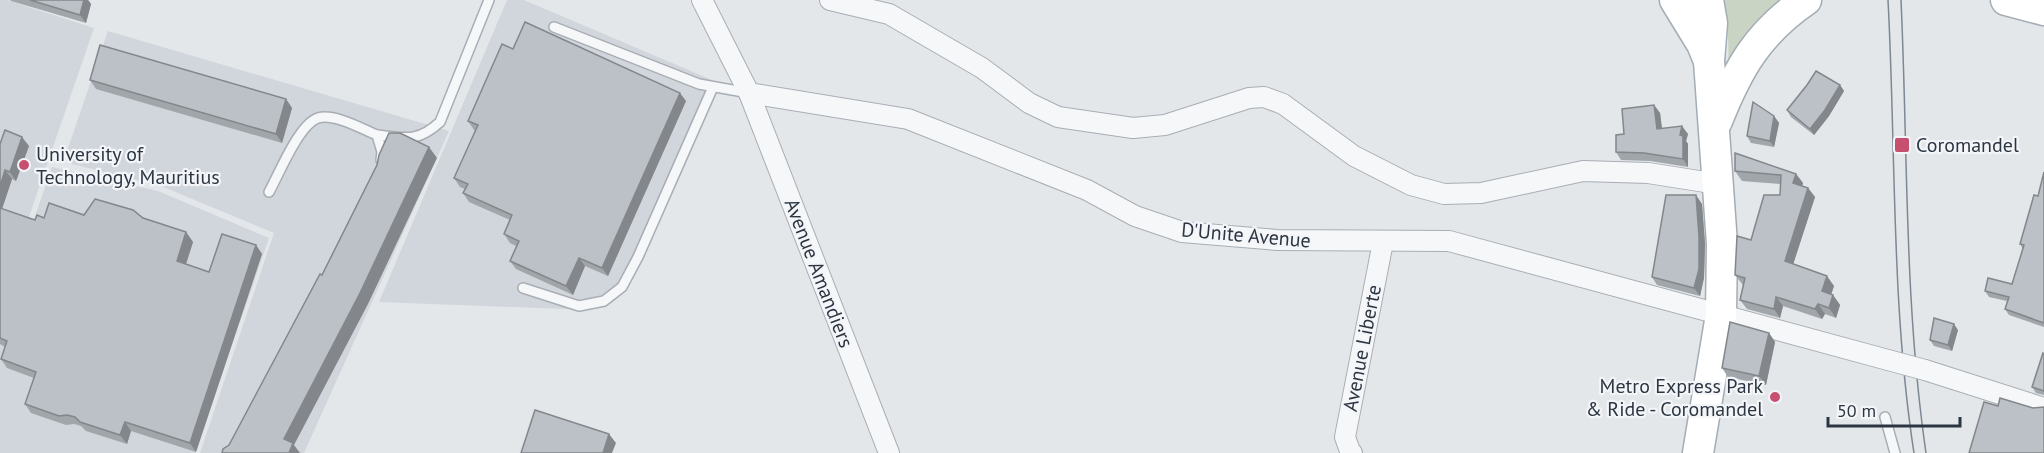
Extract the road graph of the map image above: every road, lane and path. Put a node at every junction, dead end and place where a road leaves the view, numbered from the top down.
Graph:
1 (489, 0) edge
2 (702, 0) edge
3 (830, 0) edge
4 (1708, 0) edge
5 (1806, 0) edge
6 (2006, 0) edge
7 (1677, 1) edge
8 (2044, 10) edge
9 (554, 27) dead end
10 (1709, 61) junction
11 (713, 87) junction
12 (748, 93) junction
13 (1714, 128) junction
14 (377, 135) junction
15 (379, 173) edge
16 (1718, 184) junction
17 (269, 192) dead end
18 (1383, 242) junction
19 (523, 288) dead end
20 (1721, 315) junction
21 (2044, 408) edge
22 (1885, 417) dead end
23 (889, 453) edge
24 (1352, 453) edge
25 (1698, 453) edge
26 (1895, 453) edge

1 - 14 lane
2 - 12 street, Avenue Amandiers
3 - 16 street
4 - 10 main road
5 - 13 main road
6 - 8 main road
7 - 10 main road
9 - 11 lane
10 - 13 main road
11 - 12 lane
11 - 19 lane
12 - 18 street, D'Unite Avenue
12 - 23 street, Avenue Amandiers
13 - 16 main road
14 - 15 lane
14 - 17 lane
16 - 20 main road
18 - 20 street, D'Unite Avenue
18 - 24 street, Avenue Liberte
20 - 21 street, D'Unite Avenue, bridge
20 - 25 main road
22 - 26 lane

